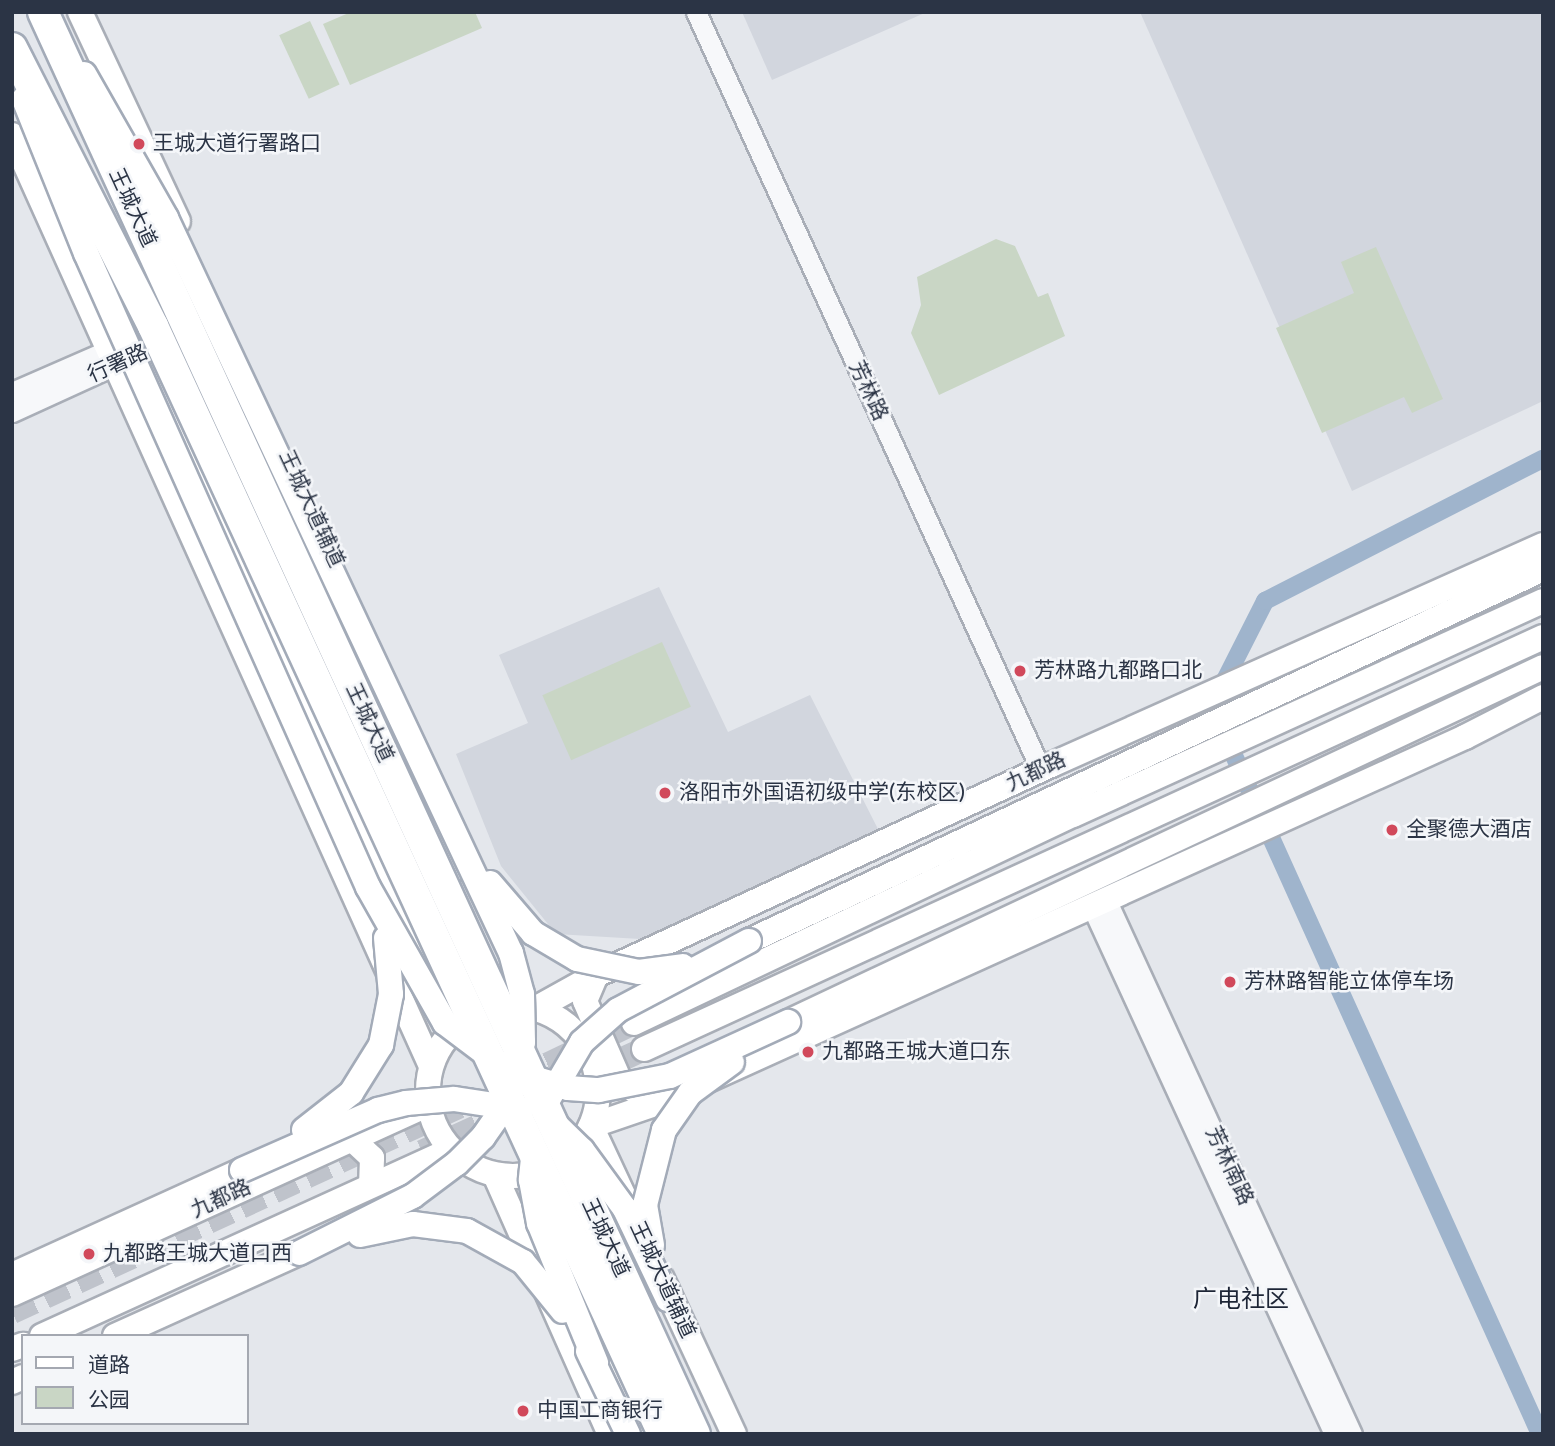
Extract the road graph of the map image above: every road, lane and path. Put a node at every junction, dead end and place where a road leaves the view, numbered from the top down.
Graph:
1 (43, 12) edge
2 (50, 12) edge
3 (56, 12) edge
4 (80, 12) edge
5 (696, 12) edge
6 (708, 12) edge
7 (12, 48) edge
8 (12, 70) edge
9 (12, 135) edge
10 (87, 233) junction
11 (211, 316) junction
12 (140, 343) junction
13 (112, 356) junction
14 (12, 392) edge
15 (12, 412) edge
16 (193, 456) junction
17 (216, 505) junction
18 (1543, 545) edge
19 (1543, 569) edge
20 (1543, 601) edge
21 (233, 626) junction
22 (1543, 637) edge
23 (1543, 667) edge
24 (1543, 697) edge
25 (1046, 767) junction
26 (431, 772) junction
27 (455, 833) junction
28 (451, 872) junction
29 (368, 887) junction
30 (1099, 902) junction
31 (749, 941) junction
32 (596, 975) junction
33 (523, 1007) junction
34 (788, 1021) junction
35 (634, 1024) tunnel mouth
36 (456, 1027) junction
37 (644, 1049) tunnel mouth
38 (431, 1066) junction
39 (428, 1104) junction
40 (655, 1104) junction
41 (591, 1126) junction
42 (353, 1140) junction
43 (577, 1148) junction
44 (451, 1150) junction
45 (242, 1170) junction
46 (495, 1175) junction
47 (526, 1175) junction
48 (371, 1185) junction
49 (299, 1253) junction
50 (12, 1275) edge
51 (12, 1294) edge
52 (668, 1299) junction
53 (46, 1334) edge
54 (119, 1334) edge
55 (596, 1363) junction
56 (610, 1434) edge
57 (628, 1434) edge
58 (646, 1434) edge
59 (663, 1434) edge
60 (695, 1434) edge
61 (708, 1434) edge
62 (731, 1434) edge
63 (1334, 1434) edge
64 (1352, 1434) edge

1 - 60 highway, 王城大道, bridge
2 - 27 main road, bridge
3 - 11 main road, 王城大道
4 - 11 main road, 王城大道辅道
5 - 25 street, 芳林路
6 - 25 street, 芳林路
7 - 59 highway, 王城大道, bridge
8 - 10 main road
8 - 29 main road, bridge
9 - 13 main road
10 - 12 main road
10 - 13 main road
11 - 12 street, 行署路
11 - 26 main road, 王城大道辅道
11 - 28 main road, 王城大道
12 - 13 street, 行署路
12 - 16 main road
13 - 14 street, 行署路
13 - 15 street, 行署路
13 - 16 main road
13 - 21 main road
16 - 17 main road
17 - 21 main road
17 - 36 main road
18 - 25 main road, 九都路
19 - 31 main road
20 - 35 main road
21 - 38 main road
22 - 37 main road
23 - 34 main road
24 - 30 main road
25 - 32 main road, 九都路
26 - 28 main road
26 - 33 main road, 王城大道辅道
27 - 31 main road, bridge
27 - 49 main road, bridge
28 - 33 main road, 王城大道
29 - 34 main road, bridge
29 - 45 main road, bridge
30 - 40 main road
30 - 63 street, 芳林南路
30 - 64 street, 芳林南路
31 - 55 main road, bridge
32 - 33 main road, 九都路
32 - 40 main road
33 - 36 main road, 九都路
33 - 41 main road
34 - 52 main road, bridge
36 - 38 main road
38 - 39 main road
39 - 42 main road, 九都路
39 - 44 main road
40 - 41 main road
41 - 43 main road
41 - 62 main road, 王城大道辅道
42 - 48 main road
42 - 51 main road, 九都路
43 - 47 main road
43 - 61 main road, 王城大道
44 - 46 main road
44 - 48 main road
45 - 50 main road
45 - 52 main road, bridge
46 - 47 main road
46 - 56 main road
47 - 58 main road
48 - 53 main road
49 - 54 main road
49 - 55 main road, bridge
52 - 62 main road
55 - 57 main road, bridge

